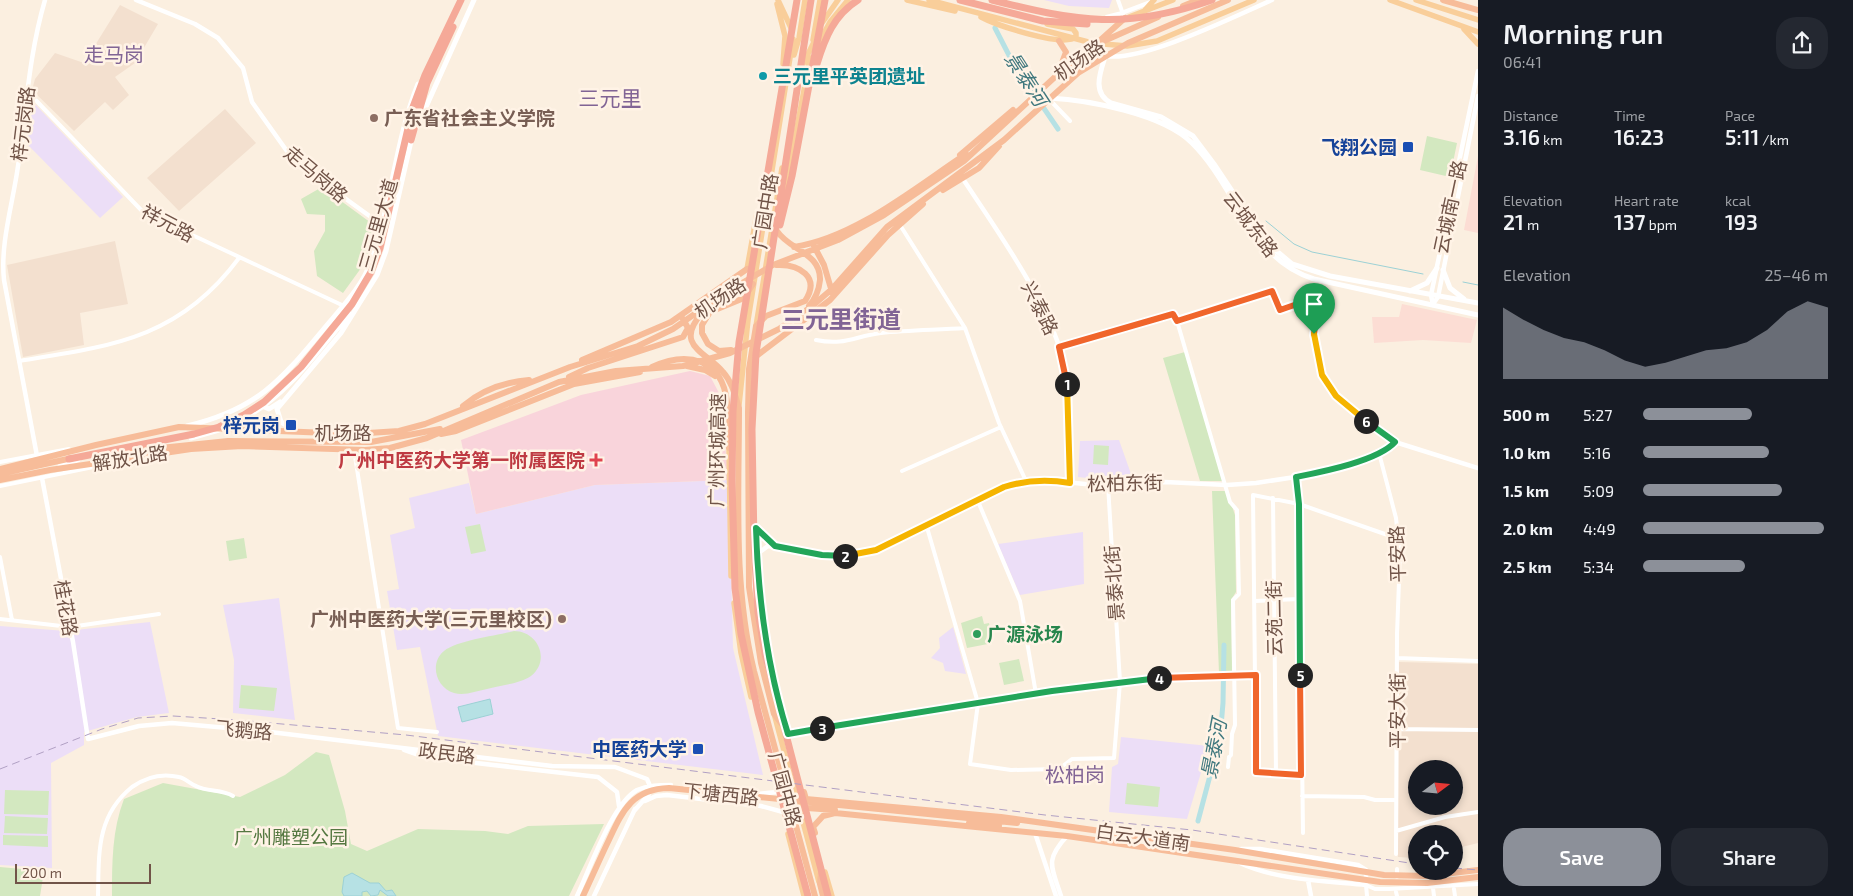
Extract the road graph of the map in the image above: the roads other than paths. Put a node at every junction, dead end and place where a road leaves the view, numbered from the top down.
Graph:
1 (45, 0) edge
2 (136, 0) edge
3 (459, 0) edge
4 (466, 0) edge
5 (474, 0) edge
6 (777, 0) edge
7 (792, 0) edge
8 (797, 0) edge
9 (805, 0) edge
10 (811, 0) edge
11 (820, 0) edge
12 (825, 0) edge
13 (848, 0) edge
14 (858, 0) edge
15 (907, 0) edge
16 (929, 0) edge
17 (960, 0) edge
18 (968, 0) edge
19 (992, 0) edge
20 (1006, 0) edge
21 (1118, 0) edge
22 (1154, 0) edge
23 (1173, 0) edge
24 (1198, 0) edge
25 (1212, 0) edge
26 (1228, 0) edge
27 (1254, 0) edge
28 (1272, 0) edge
29 (1390, 0) edge
30 (1416, 0) edge
31 (1443, 0) edge
32 (835, 2) edge
33 (1020, 4) junction
34 (997, 8) junction
35 (962, 10) junction
36 (1478, 10) edge
37 (1144, 11) junction
38 (975, 13) junction
39 (1036, 17) junction
40 (1122, 17) junction
41 (1478, 20) edge
42 (1463, 27) junction
43 (1478, 32) edge
44 (820, 36) junction
45 (1059, 41) junction
46 (1478, 44) edge
47 (812, 47) junction
48 (1092, 48) junction
49 (1105, 56) junction
50 (791, 59) junction
51 (807, 66) junction
52 (1478, 71) edge
53 (784, 72) junction
54 (1058, 73) junction
55 (27, 91) junction
56 (1478, 96) edge
57 (1048, 98) junction
58 (1026, 101) junction
59 (793, 102) junction
60 (803, 102) junction
61 (782, 113) junction
62 (1070, 120) dead end
63 (774, 121) junction
64 (790, 123) junction
65 (794, 137) junction
66 (410, 140) junction
67 (1004, 140) junction
68 (986, 141) junction
69 (767, 162) junction
70 (790, 164) junction
71 (950, 165) junction
72 (771, 174) junction
73 (780, 176) junction
74 (964, 179) junction
75 (929, 197) junction
76 (774, 211) junction
77 (765, 212) junction
78 (382, 225) junction
79 (900, 225) junction
80 (778, 230) junction
81 (754, 231) junction
82 (812, 243) junction
83 (759, 246) junction
84 (794, 247) junction
85 (239, 258) junction
86 (772, 262) junction
87 (1440, 269) junction
88 (747, 270) junction
89 (753, 284) junction
90 (1409, 291) junction
91 (835, 296) junction
92 (1434, 296) junction
93 (717, 298) junction
94 (1462, 301) junction
95 (1475, 303) edge
96 (344, 306) junction
97 (1433, 306) junction
98 (356, 308) junction
99 (1461, 311) junction
100 (801, 314) junction
101 (1478, 314) edge
102 (680, 317) junction
103 (1177, 321) junction
104 (756, 326) junction
105 (966, 328) junction
106 (816, 340) dead end
107 (748, 346) junction
108 (1059, 347) junction
109 (760, 352) junction
110 (19, 361) junction
111 (683, 366) junction
112 (570, 367) junction
113 (750, 369) junction
114 (559, 382) junction
115 (265, 393) junction
116 (284, 398) junction
117 (517, 403) junction
118 (739, 408) junction
119 (456, 424) junction
120 (179, 427) junction
121 (1002, 427) junction
122 (748, 429) junction
123 (263, 432) junction
124 (305, 433) junction
125 (435, 435) junction
126 (756, 442) junction
127 (1395, 442) junction
128 (353, 446) junction
129 (262, 447) junction
130 (84, 448) junction
131 (728, 448) junction
132 (187, 450) junction
133 (1379, 453) junction
134 (149, 455) junction
135 (37, 456) junction
136 (739, 458) junction
137 (69, 459) junction
138 (0, 462) edge
139 (748, 468) junction
140 (1478, 468) edge
141 (0, 469) edge
142 (728, 469) junction
143 (50, 470) junction
144 (902, 471) dead end
145 (0, 474) edge
146 (1296, 477) junction
147 (42, 478) junction
148 (0, 480) edge
149 (1026, 481) junction
150 (1070, 483) junction
151 (1108, 484) junction
152 (1227, 485) junction
153 (0, 486) edge
154 (756, 487) junction
155 (1273, 498) junction
156 (977, 499) junction
157 (729, 500) junction
158 (1299, 504) junction
159 (748, 507) junction
160 (740, 513) junction
161 (926, 524) junction
162 (756, 528) junction
163 (1400, 539) junction
164 (775, 546) junction
165 (757, 554) junction
166 (0, 557) edge
167 (749, 565) junction
168 (1299, 599) junction
169 (1255, 600) junction
170 (1274, 600) junction
171 (159, 614) dead end
172 (0, 619) edge
173 (12, 620) junction
174 (70, 627) junction
175 (1397, 658) junction
176 (1478, 660) edge
177 (1256, 675) junction
178 (773, 676) junction
179 (1234, 676) junction
180 (1120, 682) junction
181 (769, 694) junction
182 (1036, 694) junction
183 (978, 703) junction
184 (774, 714) junction
185 (766, 715) junction
186 (1396, 729) junction
187 (1478, 730) edge
188 (437, 732) dead end
189 (761, 734) junction
190 (788, 734) junction
191 (88, 739) joint
192 (401, 747) junction
193 (1228, 767) dead end
194 (1276, 774) junction
195 (1301, 775) junction
196 (650, 786) junction
197 (777, 792) junction
198 (233, 796) dead end
199 (1302, 796) junction
200 (806, 799) junction
201 (1396, 800) junction
202 (835, 801) junction
203 (619, 806) junction
204 (633, 812) junction
205 (782, 812) junction
206 (1478, 812) edge
207 (835, 813) junction
208 (947, 818) junction
209 (1039, 823) junction
210 (813, 827) junction
211 (1396, 831) junction
212 (1035, 833) junction
213 (1303, 833) dead end
214 (1067, 836) junction
215 (611, 840) junction
216 (791, 846) junction
217 (1234, 850) junction
218 (1396, 854) dead end
219 (805, 860) junction
220 (822, 861) junction
221 (1234, 861) junction
222 (1397, 869) dead end
223 (1478, 870) edge
224 (1478, 877) edge
225 (1308, 880) junction
226 (820, 884) junction
227 (1478, 884) edge
228 (1366, 885) junction
229 (1433, 888) junction
230 (1454, 889) dead end
231 (1397, 892) edge
232 (98, 896) edge
233 (577, 896) edge
234 (583, 896) edge
235 (588, 896) edge
236 (594, 896) edge
237 (804, 896) edge
238 (808, 896) edge
239 (814, 896) edge
240 (823, 896) edge
241 (828, 896) edge
242 (832, 896) edge
243 (1056, 896) edge
244 (1062, 896) edge
245 (1311, 896) edge
246 (1367, 896) edge
247 (1434, 896) edge
248 (1455, 896) edge

1 - 55 street, 梓元岗路
2 - 78 street, 走马岗路
3 - 78 main road, 三元里大道
3 - 137 highway
4 - 66 highway
5 - 66 main road, 三元里大道
6 - 50 main road, 广园中路
6 - 63 main road
7 - 53 highway
8 - 53 highway, 广州环城高速
9 - 50 main road
10 - 86 highway, 广州环城高速
11 - 47 main road
12 - 60 highway
13 - 51 main road
14 - 60 highway
15 - 35 main road
16 - 35 main road
17 - 40 highway
18 - 34 main road
19 - 40 highway
20 - 33 main road
21 - 40 street
22 - 37 main road
22 - 40 street
23 - 37 main road
24 - 48 highway, 机场路
25 - 40 highway
26 - 49 highway, 机场路
27 - 38 main road
28 - 49 street
29 - 42 main road
30 - 41 main road
31 - 36 highway
32 - 44 main road
32 - 47 main road
33 - 34 main road
33 - 40 street
34 - 39 main road
35 - 38 main road
37 - 40 main road
38 - 45 main road
39 - 40 main road
39 - 45 main road
40 - 48 highway
42 - 43 main road
42 - 46 main road
44 - 47 main road
44 - 51 main road
45 - 54 highway
47 - 59 main road, 广园中路
48 - 54 highway, 机场路
49 - 57 highway, 机场路
49 - 90 main road, 云城东路
50 - 61 main road, 广园中路
51 - 60 main road
52 - 87 street, 云城南一路
53 - 238 highway, 广州环城高速
54 - 58 highway, 机场路
55 - 85 street, 祥元路
55 - 110 street, 梓元岗路
56 - 87 street, 云城南一路
57 - 62 street
57 - 67 highway, 机场路
57 - 97 main road, 云城东路
58 - 68 highway, 机场路
58 - 71 highway
59 - 60 main road
59 - 64 main road, 广园中路
60 - 65 main road
60 - 86 highway
61 - 63 main road
61 - 72 main road, 广园中路
63 - 69 main road
64 - 65 main road
64 - 73 main road, 广园中路
65 - 70 main road
66 - 98 main road, 三元里大道
67 - 74 highway
67 - 75 highway, 机场路
68 - 71 highway
68 - 86 highway, 机场路
69 - 72 main road
69 - 81 main road
70 - 73 main road
70 - 80 main road
71 - 82 highway
72 - 77 main road, 广园中路
73 - 76 main road, 广园中路
74 - 75 highway
74 - 108 street, 兴泰路
75 - 79 highway
75 - 100 highway, 机场路
76 - 80 main road
76 - 104 main road, 广园中路
77 - 81 main road
77 - 83 main road, 广园中路
78 - 96 main road, 三元里大道
79 - 91 highway
79 - 105 street
80 - 84 highway
81 - 83 main road
81 - 88 main road
82 - 84 highway
82 - 91 highway
83 - 88 main road
83 - 89 main road, 广园中路
84 - 100 highway
85 - 96 street, 祥元路
85 - 110 street
86 - 93 highway, 机场路
86 - 104 highway
86 - 241 highway, 广州环城高速
87 - 90 main road
87 - 92 street, 云城南一路
87 - 95 main road
88 - 102 highway
89 - 107 highway
89 - 118 main road, 广园中路
90 - 92 main road, 云城东路
91 - 109 highway
92 - 94 main road, 云城东路
92 - 97 street, 云城南一路
93 - 112 highway, 机场路
93 - 118 highway
94 - 95 main road, 云城东路
94 - 99 main road
96 - 115 main road, 三元里大道
97 - 99 main road, 云城东路
98 - 116 main road, 三元里大道
98 - 143 main road
99 - 101 main road, 云城东路
100 - 107 highway, 机场路
102 - 112 highway
102 - 114 highway
103 - 108 street
103 - 127 street
103 - 152 street
104 - 113 highway, 广园中路
105 - 106 street
105 - 121 street
107 - 111 highway, 机场路
108 - 150 street, 兴泰路
109 - 113 highway
109 - 126 main road
110 - 135 street, 梓元岗路
111 - 114 highway, 机场路
111 - 131 highway
112 - 124 highway, 机场路
113 - 122 highway, 广园中路
114 - 117 highway, 机场路
115 - 116 main road
115 - 120 main road, 三元里大道
116 - 124 main road
117 - 119 highway, 机场路
117 - 125 highway
117 - 131 highway
118 - 136 highway, 广园中路
119 - 125 highway, 机场路
119 - 128 highway
120 - 123 highway, 机场路
120 - 130 highway, 解放北路
120 - 132 highway
121 - 144 street
121 - 149 street
122 - 126 main road
122 - 139 highway, 广园中路
123 - 124 highway, 机场路
123 - 129 highway
125 - 128 highway, 机场路
126 - 154 main road
127 - 133 street, 松柏东街
127 - 140 street
128 - 129 highway, 机场路
128 - 137 highway
128 - 188 street
129 - 132 highway, 解放北路
130 - 135 street
130 - 141 highway, 解放北路
131 - 142 main road
132 - 134 highway, 解放北路
133 - 146 street, 松柏东街
133 - 163 street, 平安路
134 - 143 highway, 解放北路
134 - 147 street
135 - 138 street
136 - 142 main road
136 - 160 highway, 广园中路
137 - 145 highway
139 - 154 main road
139 - 159 highway, 广园中路
142 - 157 main road
143 - 148 highway, 解放北路
146 - 152 street, 松柏东街
146 - 158 street
147 - 153 street
147 - 174 street, 桂花路
149 - 150 street, 松柏东街
149 - 156 street, 松柏东街
150 - 151 street, 松柏东街
151 - 152 street, 松柏东街
151 - 180 street, 景泰北街
152 - 179 street
154 - 162 main road
155 - 158 street
155 - 169 street
155 - 170 street, 云苑二街
156 - 161 street, 松柏东街
156 - 182 street
157 - 160 main road
157 - 189 main road
158 - 163 street
158 - 168 street
159 - 162 main road
159 - 167 highway, 广园中路
160 - 185 highway, 广园中路
161 - 164 street, 松柏东街
161 - 183 street
162 - 164 street
162 - 165 main road
163 - 175 street, 平安路
164 - 165 street
165 - 167 main road
165 - 178 main road
166 - 173 street
167 - 181 highway, 广园中路
168 - 170 street
168 - 195 street
169 - 170 street
169 - 177 street
170 - 194 street, 云苑二街
171 - 174 street
172 - 173 street
173 - 174 street
174 - 191 street, 桂花路
175 - 176 street
175 - 186 street, 平安大街
177 - 179 street
177 - 194 street
178 - 181 main road
178 - 190 main road
179 - 180 street
179 - 193 street
180 - 182 street
180 - 183 street, 景泰北街
181 - 184 highway, 广园中路
182 - 183 street
183 - 190 street
184 - 190 highway
184 - 226 main road, 广园中路
185 - 189 main road
185 - 219 highway, 广园中路
186 - 187 street
186 - 201 street, 平安大街
189 - 197 main road
190 - 200 highway
191 - 192 street, 飞鹅路
192 - 196 street, 政民路
192 - 203 street, 政民路
194 - 195 street
195 - 199 street
196 - 197 street, 下塘西路
196 - 203 street, 下塘西路
196 - 204 street
197 - 205 main road
198 - 232 street
199 - 201 street
199 - 213 street
200 - 202 highway, 白云大道南
200 - 210 main road
201 - 211 street, 平安大街
202 - 207 highway
202 - 209 highway, 白云大道南
203 - 204 street
203 - 233 street, 下塘西路
204 - 205 street, 下塘西路
204 - 236 street
205 - 216 main road
206 - 211 street
207 - 210 highway
207 - 212 highway, 白云大道南
208 - 209 highway, 下塘西路
208 - 212 highway, 下塘西路
208 - 215 highway, 下塘西路
209 - 217 highway, 白云大道南
210 - 220 highway
211 - 218 street, 平安大街
212 - 214 highway, 白云大道南
212 - 243 street
214 - 221 highway, 白云大道南
214 - 244 street
215 - 234 highway, 下塘西路
215 - 235 highway, 下塘西路
216 - 219 main road
216 - 237 main road
217 - 223 highway, 白云大道南
217 - 228 street
219 - 239 highway, 广园中路
220 - 226 highway
220 - 242 main road
221 - 224 highway, 白云大道南
221 - 225 street
222 - 231 street
225 - 228 street
225 - 245 street
226 - 240 highway, 广园中路
227 - 229 street
228 - 231 street
228 - 246 street
229 - 231 street
229 - 247 street
230 - 248 street

